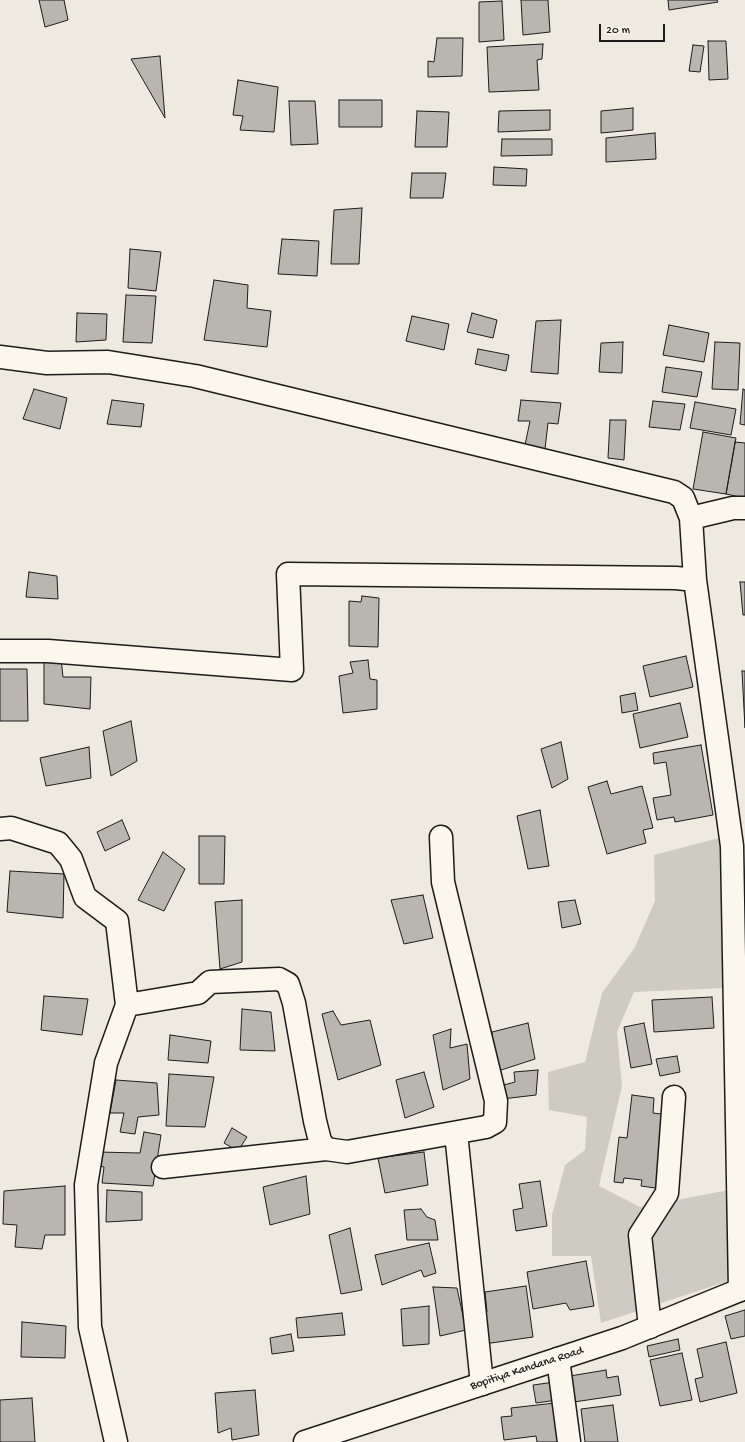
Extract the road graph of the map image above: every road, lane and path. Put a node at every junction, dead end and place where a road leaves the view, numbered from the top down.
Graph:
1 (0, 356) edge
2 (745, 508) edge
3 (691, 518) junction
4 (695, 580) junction
5 (0, 651) edge
6 (0, 829) edge
7 (440, 837) dead end
8 (127, 1005) junction
9 (674, 1097) dead end
10 (456, 1133) junction
11 (326, 1149) junction
12 (163, 1167) dead end
13 (742, 1289) edge
14 (650, 1326) junction
15 (558, 1359) junction
16 (482, 1384) junction
17 (116, 1442) edge
18 (305, 1442) edge
19 (568, 1442) edge

1 - 3 street
2 - 3 street
3 - 4 street
4 - 5 street
4 - 13 street
6 - 8 street
7 - 10 street
8 - 11 street
8 - 17 street
9 - 14 street
10 - 11 street
10 - 16 street
11 - 12 street
13 - 14 street, Bopitiya Kandana Road
14 - 15 street, Bopitiya Kandana Road
15 - 16 street, Bopitiya Kandana Road
15 - 19 street
16 - 18 street, Bopitiya Kandana Road

